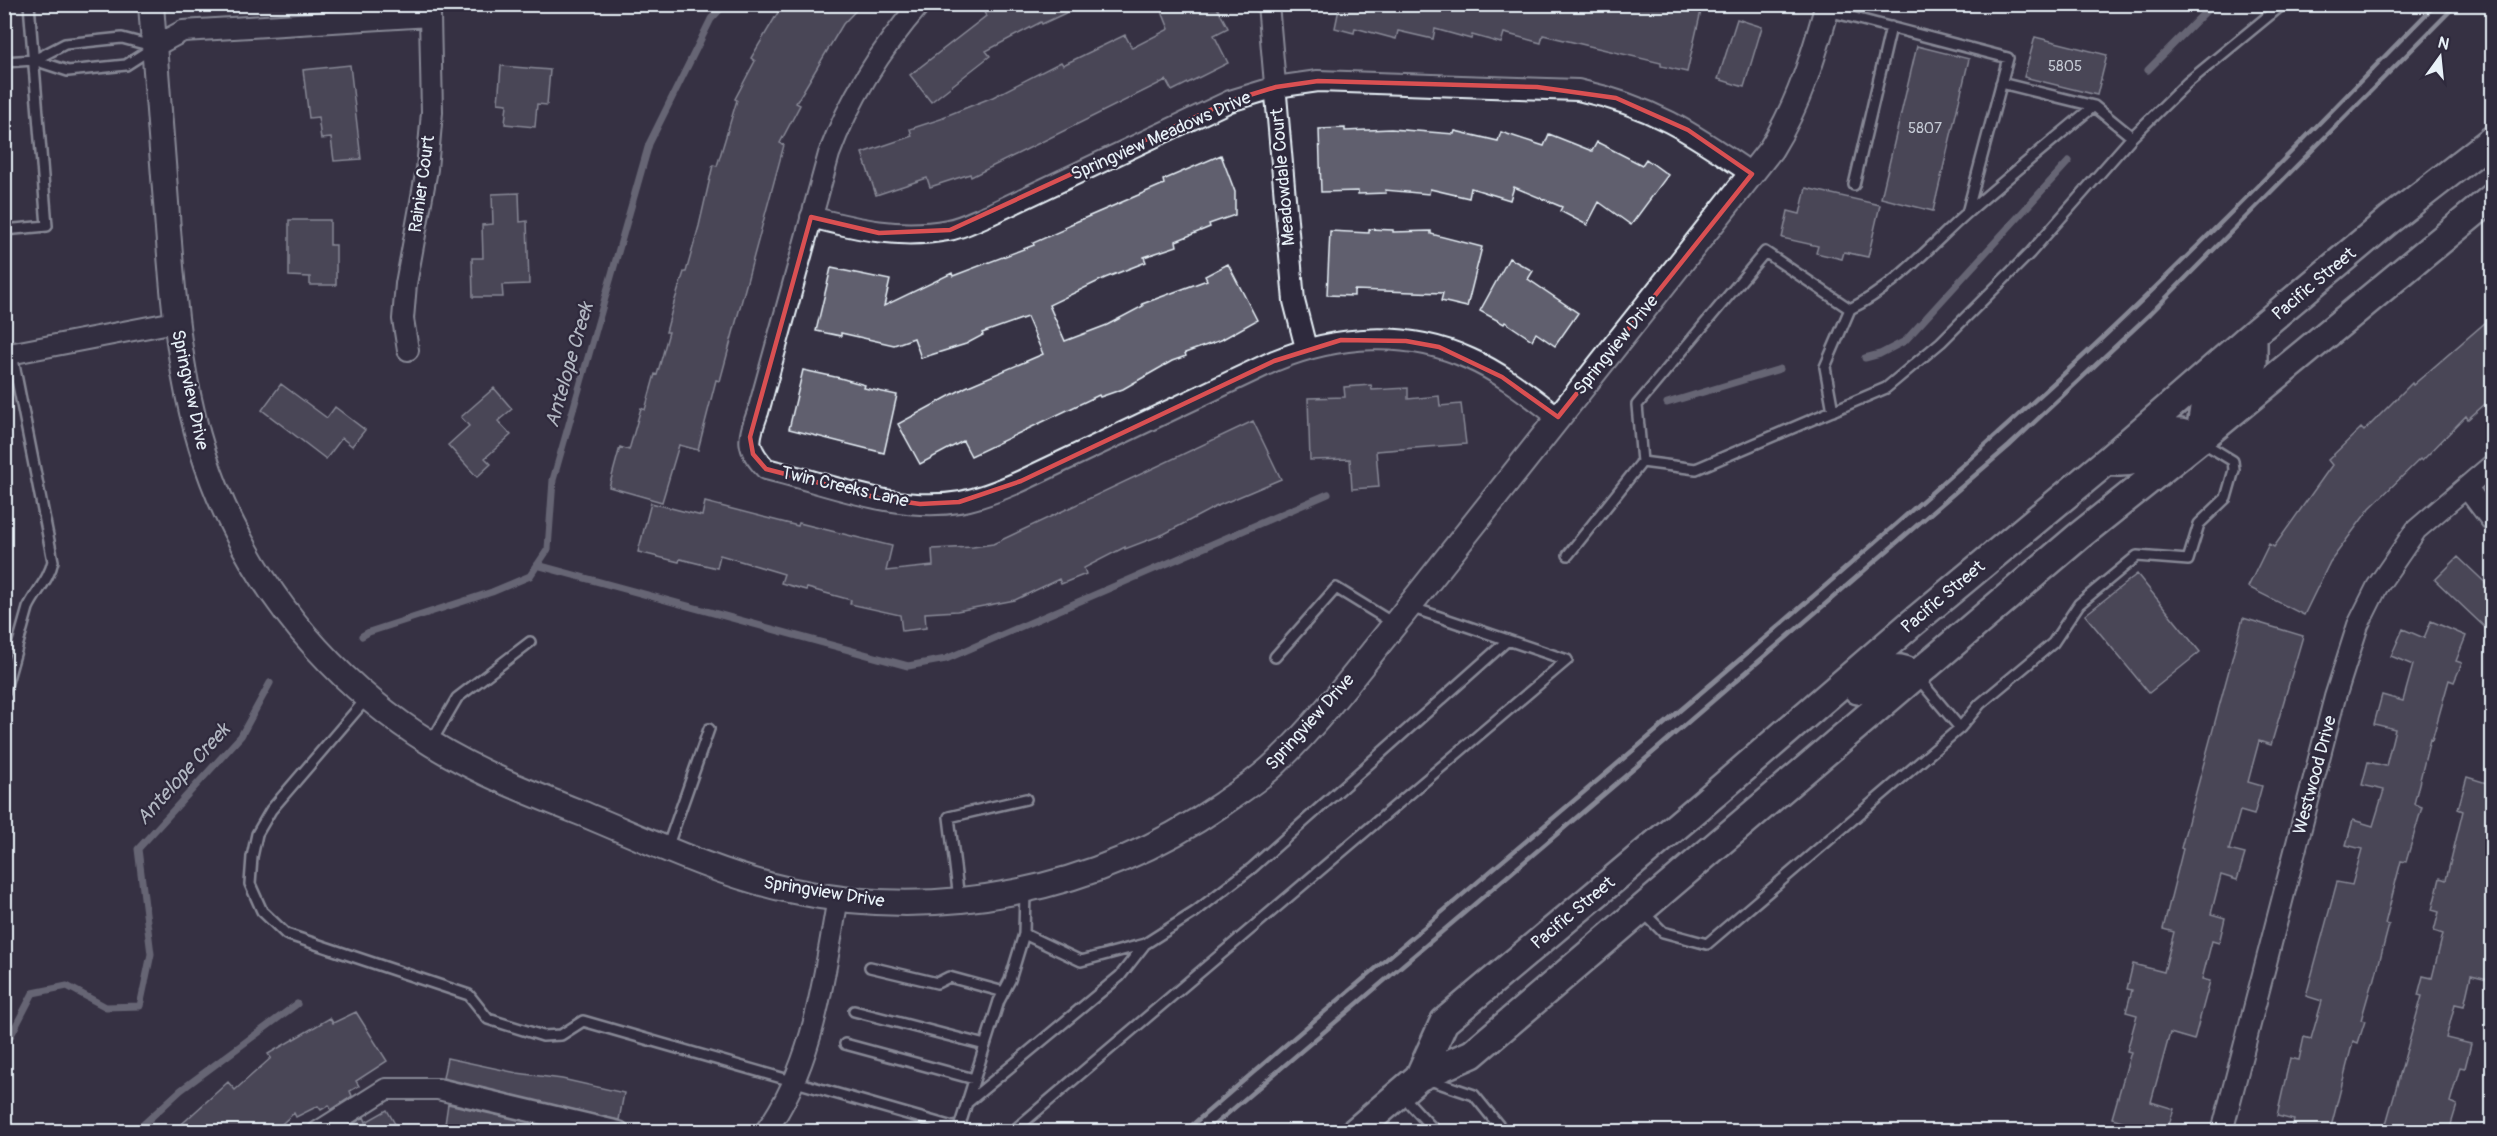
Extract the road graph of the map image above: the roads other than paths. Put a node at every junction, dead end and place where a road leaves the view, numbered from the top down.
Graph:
1 (29, 4) edge
2 (151, 4) edge
3 (920, 4) edge
4 (1268, 4) edge
5 (2283, 4) edge
6 (1827, 7) edge
7 (430, 10) edge
8 (1891, 27) junction
9 (155, 46) junction
10 (34, 60) junction
11 (4, 62) edge
12 (2001, 83) junction
13 (1276, 87) junction
14 (2094, 106) junction
15 (2132, 137) junction
16 (2493, 140) edge
17 (1752, 174) junction
18 (1854, 185) dead end
19 (2493, 198) edge
20 (1967, 213) junction
21 (811, 217) junction
22 (4, 230) edge
23 (1850, 309) junction
24 (175, 322) junction
25 (2253, 334) junction
26 (1306, 348) junction
27 (408, 350) dead end
28 (8, 355) edge
29 (1833, 411) junction
30 (1558, 417) junction
31 (2199, 440) junction
32 (2107, 461) junction
33 (1642, 462) junction
34 (2493, 465) edge
35 (2467, 488) junction
36 (2493, 520) edge
37 (1568, 555) dead end
38 (1402, 615) junction
39 (1508, 640) junction
40 (530, 642) dead end
41 (1275, 657) dead end
42 (1917, 676) junction
43 (4, 693) edge
44 (367, 699) junction
45 (1819, 703) junction
46 (1960, 728) junction
47 (709, 729) dead end
48 (431, 743) junction
49 (1026, 799) dead end
50 (1697, 809) junction
51 (667, 848) junction
52 (1025, 890) junction
53 (838, 898) junction
54 (959, 901) junction
55 (1641, 911) junction
56 (1024, 934) junction
57 (1546, 935) junction
58 (1145, 944) junction
59 (870, 966) dead end
60 (1004, 992) junction
61 (854, 1011) dead end
62 (845, 1044) dead end
63 (986, 1045) junction
64 (974, 1079) junction
65 (793, 1081) junction
66 (1409, 1085) junction
67 (967, 1102) junction
68 (580, 1127) edge
69 (959, 1128) junction
70 (318, 1131) edge
71 (619, 1131) edge
72 (765, 1131) edge
73 (970, 1131) edge
74 (1012, 1131) edge
75 (1355, 1131) edge
76 (1436, 1131) edge
77 (1503, 1131) edge
78 (2222, 1131) edge

1 - 10 lane
2 - 9 street, Springview Drive
3 - 21 street, Twin Creeks Lane
4 - 13 street, Meadowdale Court
5 - 15 lane
6 - 8 lane
6 - 17 street, Springview Drive
7 - 9 street
7 - 27 street, Rainier Court
8 - 12 lane
8 - 18 lane
9 - 10 lane
9 - 10 lane
9 - 24 street, Springview Drive
10 - 11 lane
10 - 22 lane
12 - 14 lane
12 - 20 lane
13 - 17 street, Springview Meadows Drive
13 - 21 street, Springview Meadows Drive
13 - 26 street, Meadowdale Court
14 - 15 lane
14 - 20 lane
15 - 29 lane
16 - 25 main road, Pacific Street
17 - 30 street, Springview Drive
19 - 31 main road, Pacific Street
20 - 23 lane
21 - 26 street, Twin Creeks Lane
23 - 29 lane
23 - 33 lane
24 - 28 street
24 - 44 street, Springview Drive
25 - 31 main road
25 - 32 main road, Pacific Street
26 - 30 street, Twin Creeks Lane
28 - 43 lane
29 - 33 lane
30 - 38 street, Springview Drive
31 - 32 main road
31 - 42 main road, Pacific Street
31 - 46 lane
32 - 45 main road, Pacific Street
33 - 37 lane
34 - 35 street, Westwood Drive
35 - 36 street
35 - 78 street, Westwood Drive
38 - 39 lane
38 - 41 lane
38 - 52 street, Springview Drive
39 - 58 lane
39 - 74 lane
40 - 48 lane
42 - 45 main road
42 - 46 lane
42 - 55 main road, Pacific Street
44 - 48 street, Springview Drive
44 - 65 lane
45 - 50 main road, Pacific Street
46 - 55 lane
47 - 51 lane
48 - 51 street, Springview Drive
49 - 54 lane
50 - 55 main road
50 - 57 main road, Pacific Street
51 - 53 street, Springview Drive
52 - 54 street, Springview Drive
52 - 56 lane
53 - 54 street, Springview Drive
53 - 65 street
55 - 57 main road
55 - 66 main road, Pacific Street
56 - 58 lane
56 - 60 lane
57 - 66 main road, Pacific Street
58 - 67 lane
59 - 60 lane
60 - 63 lane
61 - 63 lane
62 - 64 lane
63 - 64 lane
64 - 67 lane
65 - 69 lane
65 - 72 street
66 - 75 main road, Pacific Street
66 - 76 lane
66 - 77 lane
67 - 69 lane
68 - 70 street
68 - 71 street
69 - 73 lane

